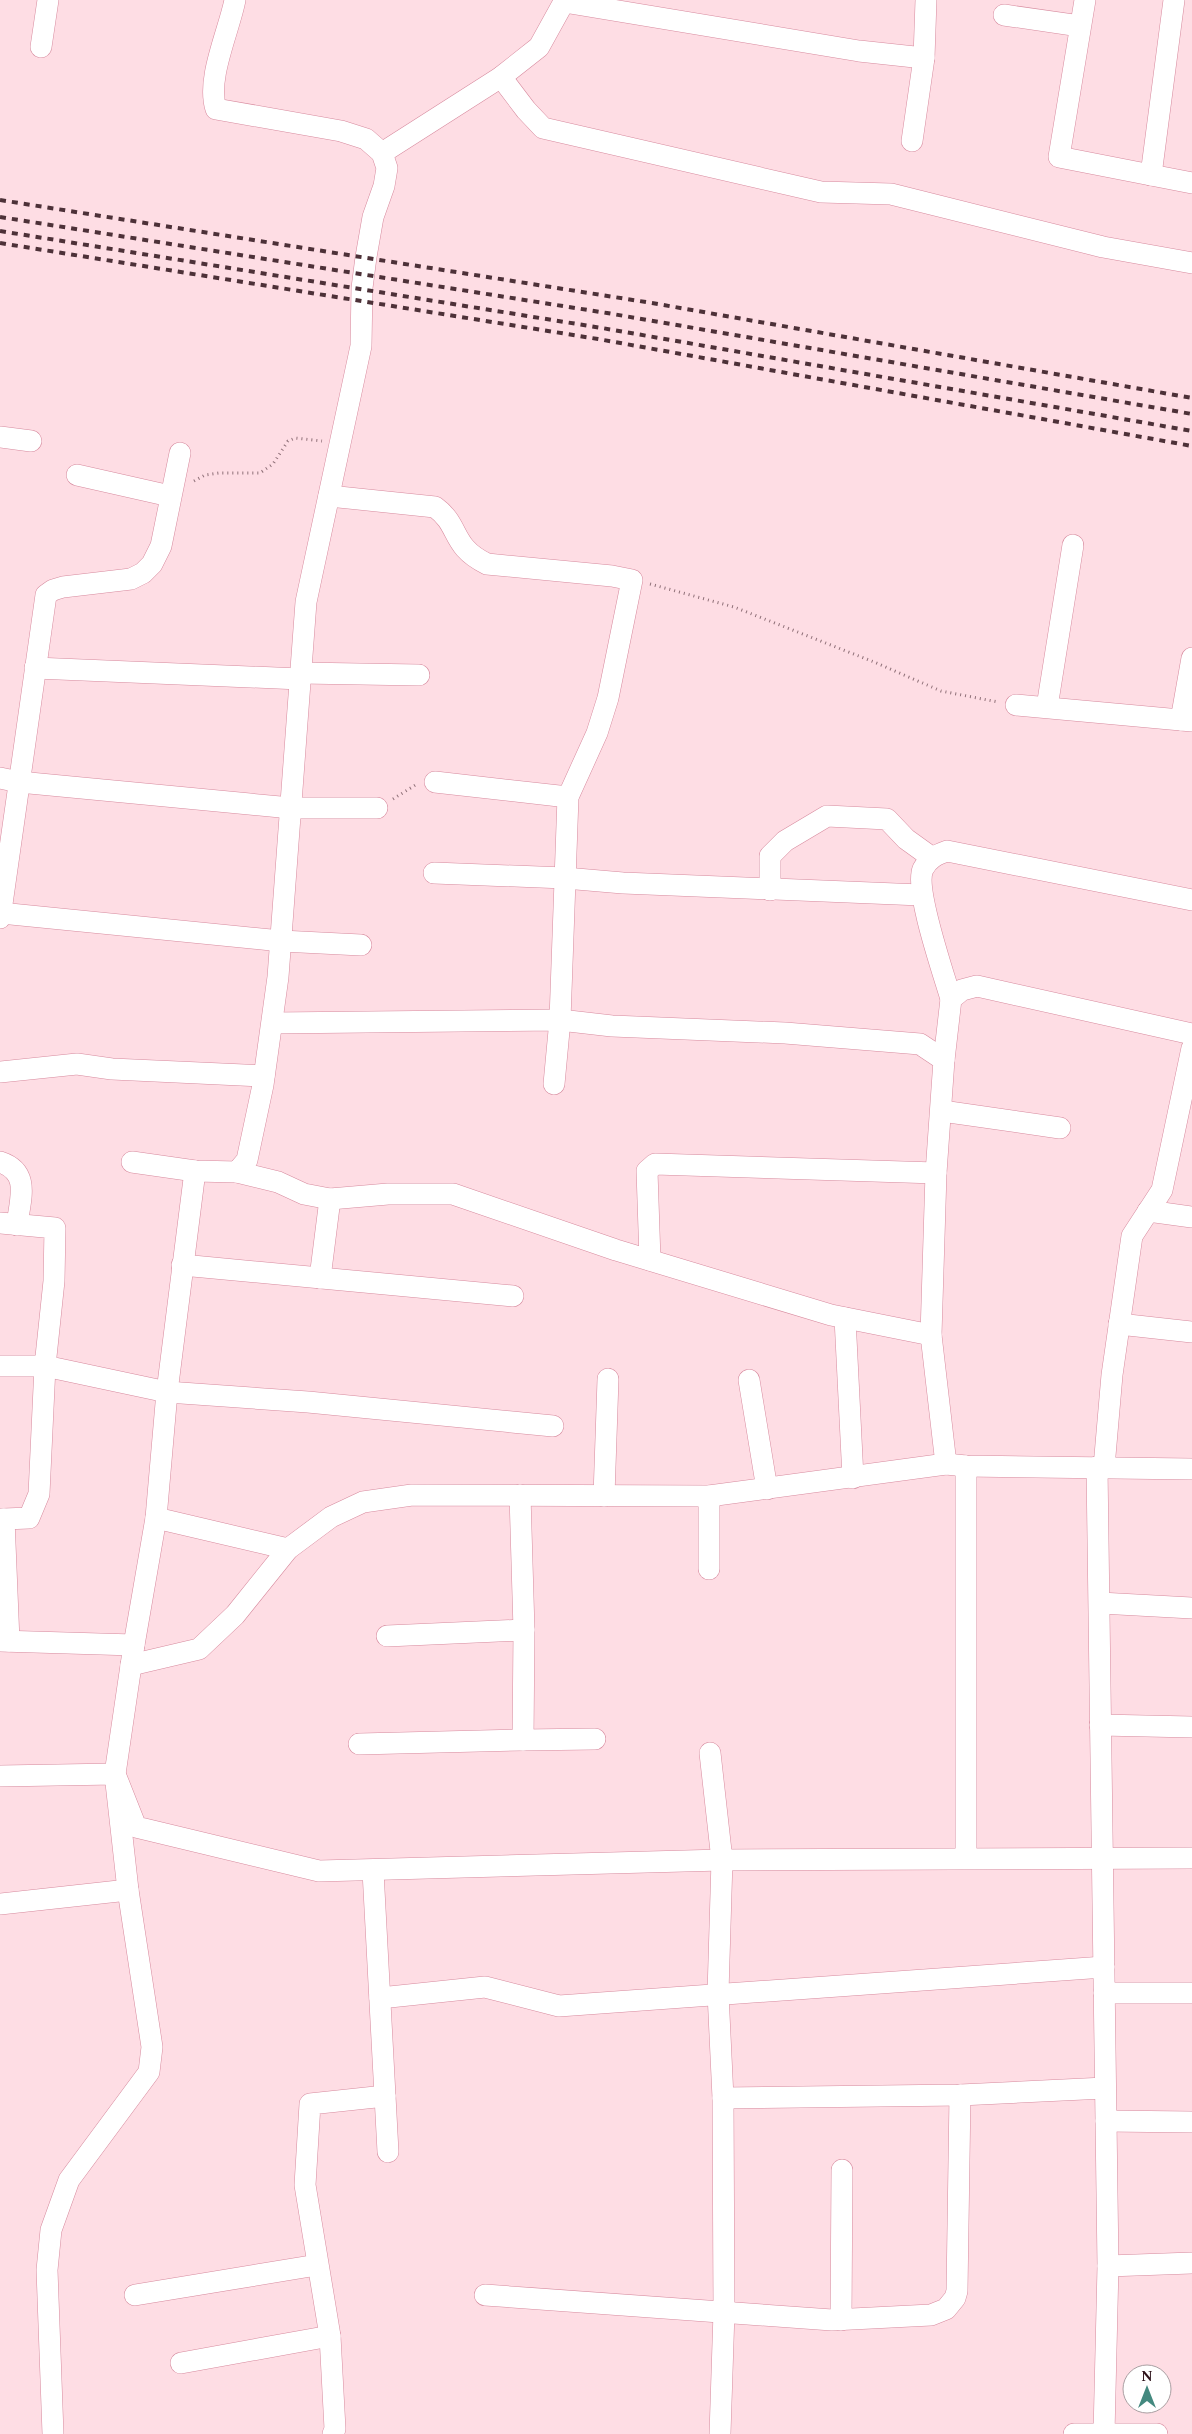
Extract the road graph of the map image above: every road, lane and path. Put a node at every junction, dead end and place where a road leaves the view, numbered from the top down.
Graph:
1 (48, 0) edge
2 (235, 0) edge
3 (926, 0) edge
4 (1085, 0) edge
5 (1174, 0) edge
6 (564, 1) edge
7 (1004, 15) dead end
8 (1080, 26) junction
9 (41, 47) dead end
10 (924, 58) junction
11 (501, 77) junction
12 (912, 140) dead end
13 (382, 153) junction
14 (1151, 175) junction
15 (1192, 184) edge
16 (1192, 263) edge
17 (0, 437) edge
18 (31, 442) dead end
19 (340, 443) junction
20 (180, 453) dead end
21 (77, 475) dead end
22 (170, 494) junction
23 (329, 496) junction
24 (1073, 545) dead end
25 (632, 580) junction
26 (1192, 658) edge
27 (35, 668) junction
28 (419, 675) dead end
29 (300, 676) junction
30 (1016, 705) joint
31 (1047, 707) junction
32 (1187, 721) edge
33 (10, 780) edge
34 (435, 782) joint
35 (568, 797) junction
36 (291, 808) junction
37 (377, 808) joint
38 (931, 857) junction
39 (434, 873) dead end
40 (565, 878) junction
41 (770, 890) junction
42 (922, 895) junction
43 (1192, 900) edge
44 (0, 915) edge
45 (281, 941) junction
46 (361, 945) dead end
47 (951, 999) junction
48 (560, 1020) junction
49 (273, 1023) junction
50 (1192, 1034) edge
51 (1192, 1048) edge
52 (944, 1060) junction
53 (0, 1072) edge
54 (264, 1076) junction
55 (554, 1084) dead end
56 (942, 1111) junction
57 (1060, 1128) dead end
58 (0, 1162) edge
59 (132, 1162) dead end
60 (195, 1171) junction
61 (237, 1172) junction
62 (936, 1173) junction
63 (330, 1199) junction
64 (1148, 1211) junction
65 (1192, 1217) edge
66 (8, 1224) edge
67 (650, 1260) junction
68 (182, 1265) junction
69 (320, 1278) junction
70 (513, 1296) dead end
71 (845, 1318) junction
72 (1120, 1324) junction
73 (1192, 1332) edge
74 (931, 1335) junction
75 (0, 1366) edge
76 (45, 1366) junction
77 (608, 1379) dead end
78 (749, 1380) dead end
79 (167, 1392) junction
80 (553, 1426) dead end
81 (956, 1465) junction
82 (1100, 1468) junction
83 (1192, 1469) edge
84 (853, 1478) junction
85 (767, 1488) junction
86 (520, 1495) junction
87 (604, 1496) junction
88 (709, 1496) junction
89 (156, 1518) junction
90 (2, 1519) edge
91 (288, 1549) junction
92 (709, 1569) dead end
93 (1100, 1603) junction
94 (1192, 1608) edge
95 (524, 1630) junction
96 (387, 1636) dead end
97 (4, 1641) edge
98 (132, 1655) junction
99 (1100, 1725) junction
100 (1192, 1727) edge
101 (595, 1739) dead end
102 (523, 1740) junction
103 (359, 1744) dead end
104 (710, 1753) dead end
105 (115, 1774) junction
106 (0, 1776) edge
107 (1101, 1857) junction
108 (966, 1858) junction
109 (1192, 1858) edge
110 (722, 1860) junction
111 (372, 1871) junction
112 (128, 1890) junction
113 (0, 1904) edge
114 (1104, 1967) junction
115 (718, 1993) junction
116 (1104, 1993) junction
117 (1192, 1993) edge
118 (380, 1998) junction
119 (1105, 2088) junction
120 (960, 2095) junction
121 (385, 2096) junction
122 (723, 2098) junction
123 (1106, 2121) junction
124 (1192, 2122) edge
125 (388, 2152) dead end
126 (842, 2170) dead end
127 (1192, 2263) edge
128 (317, 2265) junction
129 (1108, 2266) junction
130 (136, 2295) dead end
131 (485, 2295) dead end
132 (724, 2312) junction
133 (841, 2320) junction
134 (330, 2336) junction
135 (180, 2363) dead end
136 (53, 2434) edge
137 (333, 2434) edge
138 (720, 2434) edge
139 (1074, 2434) edge
140 (1104, 2434) edge
141 (1157, 2434) edge

1 - 9 street
2 - 13 street
3 - 10 street
4 - 8 street
5 - 14 street
6 - 10 street
6 - 11 street
7 - 8 street
8 - 14 street
10 - 12 street
11 - 13 street
11 - 16 street
13 - 19 street
14 - 15 street
17 - 18 street
19 - 22 path
19 - 23 street
20 - 22 street
21 - 22 street
22 - 27 street
23 - 25 street
23 - 29 street
24 - 31 street
25 - 30 path
25 - 35 street
26 - 32 street
27 - 29 street
27 - 33 street
28 - 29 street
29 - 36 street
30 - 31 street
31 - 32 street
33 - 36 street
33 - 44 street
34 - 35 street
34 - 37 path
35 - 40 street
36 - 37 street
36 - 45 street
38 - 41 street
38 - 42 street
38 - 43 street
39 - 40 street
40 - 41 street
40 - 48 street
41 - 42 street
42 - 47 street
44 - 45 street
45 - 46 street
45 - 49 street
47 - 50 street
47 - 52 street
48 - 49 street
48 - 52 street
48 - 55 street
49 - 54 street
51 - 64 street
52 - 56 street
53 - 54 street
54 - 61 street
56 - 57 street
56 - 62 street
58 - 66 street
59 - 60 street
60 - 61 street
60 - 68 street
61 - 63 street
62 - 67 street
62 - 74 street
63 - 67 street
63 - 69 street
64 - 65 street
64 - 72 street
66 - 76 street
67 - 71 street
68 - 69 street
68 - 79 street
69 - 70 street
71 - 74 street
71 - 84 street
72 - 73 street
72 - 82 street
74 - 81 street
75 - 76 street
76 - 79 street
76 - 90 street
77 - 87 street
78 - 85 street
79 - 80 street
79 - 89 street
81 - 82 street
81 - 84 street
81 - 108 street
82 - 83 street
82 - 93 street
84 - 85 street
85 - 88 street
86 - 87 street
86 - 91 street
86 - 95 street
87 - 88 street
88 - 92 street
89 - 91 street
89 - 98 street
90 - 97 street
91 - 98 street
93 - 94 street
93 - 99 street
95 - 96 street
95 - 102 street
97 - 98 street
98 - 105 street
99 - 100 street
99 - 107 street
101 - 102 street
102 - 103 street
104 - 110 street
105 - 106 street
105 - 111 street
105 - 112 street
107 - 108 street
107 - 109 street
107 - 114 street
108 - 110 street
110 - 111 street
110 - 115 street
111 - 118 street
112 - 113 street
112 - 136 street
114 - 115 street
114 - 116 street
115 - 118 street
115 - 122 street
116 - 117 street
116 - 119 street
118 - 121 street
119 - 120 street
119 - 123 street
120 - 122 street
120 - 133 street
121 - 125 street
121 - 128 street
122 - 132 street
123 - 124 street
123 - 129 street
126 - 133 street
127 - 129 street
128 - 130 street
128 - 134 street
129 - 140 street
131 - 132 street
132 - 133 street
132 - 138 street
134 - 135 street
134 - 137 street
139 - 140 street
140 - 141 street

